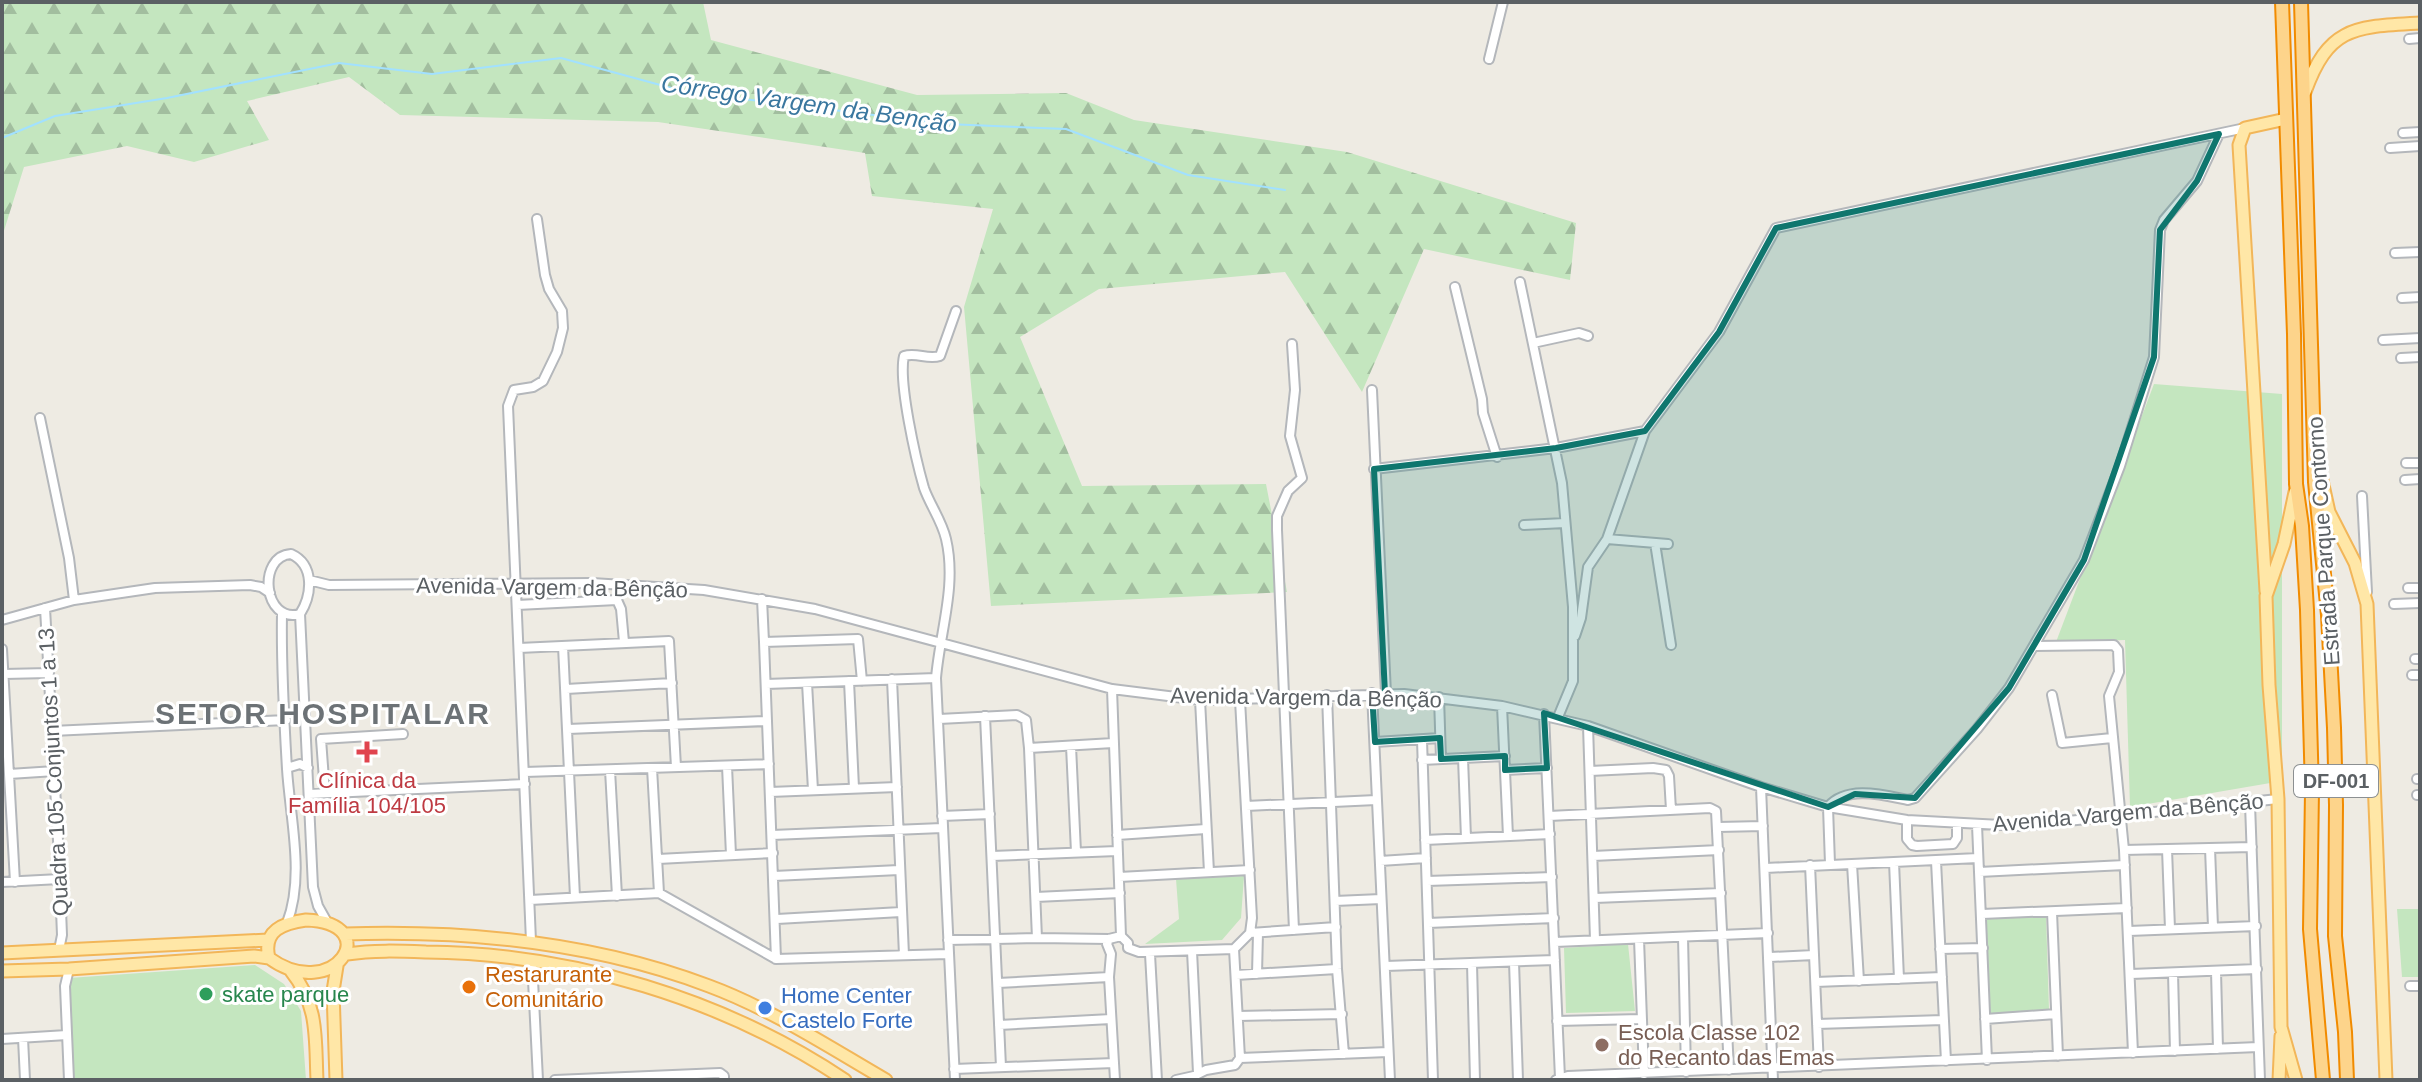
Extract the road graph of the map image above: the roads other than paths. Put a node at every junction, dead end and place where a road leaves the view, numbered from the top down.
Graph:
1 (1503, 2) edge
2 (2282, 2) edge
3 (2301, 2) edge
4 (2420, 23) edge
5 (2420, 38) edge
6 (2409, 39) dead end
7 (1489, 59) dead end
8 (2304, 96) junction
9 (2286, 119) junction
10 (2245, 128) junction
11 (2420, 132) edge
12 (2403, 133) dead end
13 (2219, 134) junction
14 (2420, 146) edge
15 (2390, 148) dead end
16 (537, 219) dead end
17 (2420, 252) edge
18 (2395, 253) dead end
19 (1520, 282) dead end
20 (1455, 287) dead end
21 (2420, 297) edge
22 (2402, 298) dead end
23 (956, 311) dead end
24 (2294, 334) junction
25 (2312, 335) junction
26 (1588, 336) dead end
27 (2419, 338) edge
28 (2383, 340) dead end
29 (1533, 343) junction
30 (1292, 344) dead end
31 (2419, 357) edge
32 (2401, 358) dead end
33 (1372, 390) dead end
34 (40, 418) dead end
35 (1645, 431) junction
36 (2315, 445) junction
37 (1556, 448) junction
38 (1497, 457) junction
39 (2406, 463) dead end
40 (2420, 463) edge
41 (1374, 469) junction
42 (2420, 479) edge
43 (2405, 480) dead end
44 (2296, 484) junction
45 (2362, 496) dead end
46 (1565, 523) junction
47 (1524, 525) dead end
48 (1607, 539) junction
49 (1655, 543) junction
50 (1668, 544) dead end
51 (270, 573) junction
52 (309, 580) junction
53 (250, 585) junction
54 (329, 585) junction
55 (516, 585) junction
56 (2408, 588) dead end
57 (2420, 588) edge
58 (310, 590) junction
59 (270, 593) junction
60 (2266, 596) junction
61 (762, 599) junction
62 (74, 600) junction
63 (2420, 603) edge
64 (2367, 604) junction
65 (2394, 604) dead end
66 (517, 605) junction
67 (45, 608) junction
68 (282, 614) junction
69 (300, 614) junction
70 (2, 620) edge
71 (1575, 636) junction
72 (624, 642) junction
73 (764, 642) junction
74 (939, 645) junction
75 (1671, 645) dead end
76 (563, 646) junction
77 (2035, 646) junction
78 (519, 648) junction
79 (2, 649) edge
80 (49, 673) junction
81 (4, 674) edge
82 (936, 678) junction
83 (892, 679) junction
84 (849, 681) junction
85 (862, 681) junction
86 (672, 683) junction
87 (807, 683) junction
88 (766, 684) junction
89 (566, 689) junction
90 (1112, 689) junction
91 (1372, 693) junction
92 (1386, 694) junction
93 (1327, 695) junction
94 (2052, 695) dead end
95 (1439, 697) junction
96 (3, 699) edge
97 (1284, 699) junction
98 (1200, 700) junction
99 (1240, 700) junction
100 (1502, 706) junction
101 (1544, 714) junction
102 (985, 716) junction
103 (1558, 717) junction
104 (939, 719) junction
105 (286, 720) junction
106 (767, 721) junction
107 (674, 726) junction
108 (1588, 726) junction
109 (568, 729) junction
110 (52, 731) junction
111 (403, 734) dead end
112 (1440, 738) junction
113 (2112, 738) junction
114 (1422, 740) junction
115 (1375, 742) junction
116 (1113, 743) junction
117 (1071, 746) junction
118 (1029, 748) junction
119 (1505, 756) junction
120 (1463, 758) junction
121 (1441, 759) junction
122 (1422, 760) junction
123 (769, 764) junction
124 (727, 766) junction
125 (676, 767) junction
126 (287, 768) junction
127 (308, 768) junction
128 (652, 768) junction
129 (1547, 768) junction
130 (610, 770) junction
131 (1505, 770) junction
132 (55, 771) junction
133 (1590, 771) junction
134 (525, 772) junction
135 (569, 772) junction
136 (9, 774) junction
137 (525, 784) junction
138 (897, 787) junction
139 (1761, 787) junction
140 (854, 788) junction
141 (813, 790) junction
142 (770, 792) junction
143 (325, 793) junction
144 (309, 794) junction
145 (6, 798) edge
146 (2278, 799) junction
147 (1376, 800) junction
148 (1332, 802) junction
149 (1289, 803) junction
150 (2250, 804) junction
151 (1246, 806) junction
152 (1828, 807) junction
153 (1671, 810) junction
154 (990, 814) junction
155 (1591, 815) junction
156 (942, 816) junction
157 (1549, 816) junction
158 (2121, 816) junction
159 (1907, 820) junction
160 (291, 823) junction
161 (310, 824) junction
162 (1957, 824) junction
163 (1977, 825) junction
164 (1763, 826) junction
165 (1718, 827) junction
166 (942, 828) junction
167 (898, 829) junction
168 (1206, 829) junction
169 (1550, 834) junction
170 (772, 835) junction
171 (1117, 835) junction
172 (1508, 836) junction
173 (1466, 838) junction
174 (2, 839) edge
175 (13, 839) junction
176 (1425, 840) junction
177 (2252, 847) junction
178 (2210, 848) junction
179 (2167, 849) junction
180 (1719, 850) junction
181 (2124, 850) junction
182 (1117, 851) junction
183 (1076, 852) junction
184 (773, 853) junction
185 (731, 855) junction
186 (1034, 855) junction
187 (992, 856) junction
188 (1593, 856) junction
189 (1426, 858) junction
190 (1978, 858) junction
191 (658, 859) junction
192 (1380, 861) junction
193 (1936, 861) junction
194 (1894, 862) junction
195 (1830, 864) junction
196 (1852, 864) junction
197 (1810, 865) junction
198 (2125, 865) junction
199 (1766, 868) junction
200 (899, 870) junction
201 (1250, 870) junction
202 (1209, 872) junction
203 (1979, 872) junction
204 (774, 876) junction
205 (1119, 877) junction
206 (1552, 877) junction
207 (60, 879) junction
208 (1427, 881) junction
209 (2, 882) edge
210 (15, 882) junction
211 (659, 893) junction
212 (1120, 893) junction
213 (1721, 893) junction
214 (617, 896) junction
215 (575, 897) junction
216 (1036, 897) junction
217 (1595, 898) junction
218 (1381, 899) junction
219 (530, 900) junction
220 (1335, 901) junction
221 (2127, 908) junction
222 (901, 912) junction
223 (2052, 912) junction
224 (1982, 914) junction
225 (1554, 918) junction
226 (777, 919) junction
227 (327, 922) junction
228 (287, 923) junction
229 (1428, 923) junction
230 (2256, 926) junction
231 (1336, 927) junction
232 (2213, 927) junction
233 (2170, 929) junction
234 (1294, 930) junction
235 (2129, 931) junction
236 (451, 933) junction
237 (1254, 933) junction
238 (1768, 933) junction
239 (345, 934) junction
240 (469, 935) junction
241 (1724, 935) junction
242 (1121, 936) junction
243 (1683, 937) junction
244 (1037, 938) junction
245 (1109, 939) junction
246 (1639, 939) junction
247 (268, 940) junction
248 (948, 940) junction
249 (996, 940) junction
250 (1595, 940) junction
251 (531, 941) junction
252 (1555, 942) junction
253 (1128, 948) junction
254 (1983, 948) junction
255 (1234, 949) junction
256 (1940, 949) junction
257 (63, 950) junction
258 (1192, 951) junction
259 (31, 952) junction
260 (445, 952) junction
261 (2, 953) edge
262 (17, 953) junction
263 (347, 954) junction
264 (470, 954) junction
265 (948, 954) junction
266 (1111, 954) junction
267 (1150, 954) junction
268 (904, 955) junction
269 (1814, 955) junction
270 (1770, 957) junction
271 (269, 958) junction
272 (776, 959) junction
273 (532, 960) junction
274 (1555, 960) junction
275 (1514, 962) junction
276 (1472, 964) junction
277 (1429, 965) junction
278 (337, 966) junction
279 (1386, 966) junction
280 (63, 969) junction
281 (1337, 969) junction
282 (2257, 969) junction
283 (37, 970) junction
284 (2, 971) edge
285 (17, 971) junction
286 (291, 971) junction
287 (2216, 971) junction
288 (2173, 973) junction
289 (1257, 974) junction
290 (2131, 974) junction
291 (1236, 975) junction
292 (682, 977) junction
293 (1109, 977) junction
294 (1942, 977) junction
295 (1899, 979) junction
296 (1859, 981) junction
297 (1816, 982) junction
298 (998, 983) junction
299 (2410, 986) dead end
300 (2420, 986) edge
301 (719, 990) junction
302 (674, 996) junction
303 (709, 1009) junction
304 (1342, 1014) junction
305 (2056, 1014) junction
306 (1238, 1016) junction
307 (1111, 1019) junction
308 (1641, 1019) junction
309 (1985, 1019) junction
310 (1943, 1020) junction
311 (1557, 1021) junction
312 (1817, 1024) junction
313 (999, 1025) junction
314 (2281, 1027) junction
315 (67, 1035) junction
316 (23, 1038) junction
317 (812, 1038) junction
318 (2, 1039) edge
319 (2258, 1047) junction
320 (2218, 1049) junction
321 (2175, 1051) junction
322 (798, 1052) junction
323 (1388, 1052) junction
324 (2133, 1053) junction
325 (1344, 1054) junction
326 (2058, 1056) junction
327 (1240, 1058) junction
328 (850, 1059) junction
329 (1987, 1060) junction
330 (1946, 1061) junction
331 (1114, 1063) junction
332 (1001, 1067) junction
333 (1819, 1067) junction
334 (954, 1069) junction
335 (1772, 1069) junction
336 (1729, 1070) junction
337 (1686, 1072) junction
338 (1198, 1073) junction
339 (1644, 1074) junction
340 (2388, 1076) edge
341 (680, 1078) edge
342 (842, 1078) edge
343 (1558, 1079) edge
344 (25, 1080) edge
345 (69, 1080) edge
346 (317, 1080) edge
347 (336, 1080) edge
348 (538, 1080) edge
349 (555, 1080) edge
350 (724, 1080) edge
351 (886, 1080) edge
352 (955, 1080) edge
353 (1115, 1080) edge
354 (1157, 1080) edge
355 (1176, 1080) edge
356 (1390, 1080) edge
357 (1433, 1080) edge
358 (1475, 1080) edge
359 (1518, 1080) edge
360 (1773, 1080) edge
361 (2260, 1080) edge
362 (2279, 1080) edge
363 (2296, 1080) edge
364 (2323, 1080) edge
365 (2347, 1080) edge

1 - 7 street
2 - 9 highway, Estrada Parque Contorno / DF-001
3 - 8 highway, Estrada Parque Contorno / DF-001
4 - 8 main road
5 - 6 street
8 - 25 highway, Estrada Parque Contorno / DF-001
9 - 10 main road
9 - 24 highway, Estrada Parque Contorno / DF-001
10 - 13 street
10 - 60 main road
11 - 12 street
13 - 35 street
13 - 77 street
14 - 15 street
16 - 55 street
17 - 18 street
19 - 29 street
20 - 38 street
21 - 22 street
23 - 74 street
24 - 25 highway
24 - 44 highway, Estrada Parque Contorno / DF-001
25 - 36 highway, Estrada Parque Contorno / DF-001
26 - 29 street
27 - 28 street
27 - 31 street
29 - 37 street
30 - 97 street
31 - 32 street
33 - 41 street
34 - 62 street
35 - 37 street
35 - 48 street
36 - 64 main road
36 - 365 highway, Estrada Parque Contorno / DF-001
37 - 38 street
37 - 46 street
38 - 41 street
39 - 40 street
41 - 92 street
42 - 43 street
44 - 60 main road
44 - 364 highway, Estrada Parque Contorno / DF-001
45 - 64 street
46 - 47 street
46 - 71 street
48 - 49 street
48 - 71 street
49 - 50 street
49 - 75 street
51 - 52 street
51 - 53 street
51 - 59 street
52 - 54 street, Avenida Vargem da Bênção
52 - 58 street
53 - 59 street
53 - 62 street
54 - 55 street, Avenida Vargem da Bênção
54 - 58 street, Avenida Vargem da Bênção
55 - 61 street, Avenida Vargem da Bênção
55 - 66 street
56 - 57 street
58 - 69 street
59 - 68 street
60 - 146 main road
61 - 73 street
61 - 74 street, Avenida Vargem da Bênção
62 - 67 street
63 - 65 street
64 - 340 main road
66 - 72 street
66 - 78 street
67 - 70 street
67 - 80 street, Quadra 105 Conjuntos 1 a 13
68 - 69 street
68 - 105 street
69 - 127 street
71 - 103 street
72 - 76 street
72 - 86 street
73 - 85 street
73 - 88 street
74 - 82 street
74 - 90 street, Avenida Vargem da Bênção
76 - 78 street
76 - 89 street
77 - 113 street
77 - 152 street
78 - 134 street
79 - 81 street
80 - 81 street
80 - 110 street, Quadra 105 Conjuntos 1 a 13
81 - 96 street
82 - 83 street
82 - 104 street
83 - 85 street
83 - 138 street
84 - 85 street
84 - 87 street
84 - 140 street
86 - 89 street
86 - 107 street
87 - 88 street
87 - 141 street
88 - 106 street
89 - 109 street
90 - 98 street, Avenida Vargem da Bênção
90 - 116 street
91 - 92 street, Avenida Vargem da Bênção
91 - 93 street, Avenida Vargem da Bênção
91 - 115 street
92 - 95 street, Avenida Vargem da Bênção
93 - 97 street, Avenida Vargem da Bênção
93 - 148 street
94 - 113 street
95 - 100 street, Avenida Vargem da Bênção
95 - 112 street
96 - 136 street
97 - 99 street, Avenida Vargem da Bênção
97 - 149 street
98 - 99 street, Avenida Vargem da Bênção
98 - 168 street
99 - 151 street
100 - 101 street, Avenida Vargem da Bênção
100 - 119 street
101 - 103 street, Avenida Vargem da Bênção
101 - 129 street
102 - 104 street
102 - 118 street
102 - 154 street
103 - 108 street, Avenida Vargem da Bênção
104 - 156 street
105 - 110 street
105 - 126 street
106 - 107 street
106 - 123 street
107 - 109 street
107 - 125 street
108 - 133 street
108 - 139 street, Avenida Vargem da Bênção
109 - 135 street
110 - 132 street, Quadra 105 Conjuntos 1 a 13
111 - 143 street
112 - 114 street
112 - 121 street
113 - 158 street
114 - 115 street
114 - 122 street
115 - 147 street
116 - 117 street
116 - 171 street
117 - 118 street
117 - 183 street
118 - 186 street
119 - 120 street
119 - 131 street
120 - 121 street
120 - 173 street
121 - 122 street
122 - 176 street
123 - 124 street
123 - 142 street
124 - 125 street
124 - 185 street
125 - 128 street
126 - 127 street
126 - 160 street
127 - 144 street
128 - 130 street
128 - 191 street
129 - 131 street
129 - 157 street
130 - 135 street
130 - 214 street
131 - 172 street
132 - 136 street
132 - 207 street, Quadra 105 Conjuntos 1 a 13
133 - 153 street
133 - 155 street
134 - 135 street
134 - 137 street
135 - 215 street
136 - 145 street
137 - 143 street
137 - 219 street
138 - 140 street
138 - 167 street
139 - 152 street, Avenida Vargem da Bênção
139 - 164 street
140 - 141 street
141 - 142 street
142 - 170 street
143 - 144 street
144 - 161 street
145 - 175 street
146 - 150 street, Avenida Vargem da Bênção
146 - 314 main road
147 - 148 street
147 - 192 street
148 - 149 street
148 - 220 street
149 - 151 street
149 - 234 street
150 - 158 street, Avenida Vargem da Bênção
150 - 177 street
151 - 201 street
152 - 159 street, Avenida Vargem da Bênção
152 - 195 street
153 - 155 street
153 - 165 street
154 - 156 street
154 - 187 street
155 - 157 street
155 - 188 street
156 - 166 street
157 - 169 street
158 - 163 street, Avenida Vargem da Bênção
158 - 181 street
159 - 162 street, Avenida Vargem da Bênção
159 - 162 street
160 - 161 street
160 - 228 street
161 - 227 street
162 - 163 street, Avenida Vargem da Bênção
163 - 190 street
164 - 165 street
164 - 199 street
165 - 180 street
166 - 167 street
166 - 248 street
167 - 170 street
167 - 200 street
168 - 171 street
168 - 202 street
169 - 172 street
169 - 206 street
170 - 184 street
171 - 182 street
172 - 173 street
173 - 176 street
174 - 175 street
175 - 210 street
176 - 189 street
177 - 178 street
177 - 230 street
178 - 179 street
178 - 232 street
179 - 181 street
179 - 233 street
180 - 188 street
180 - 213 street
181 - 198 street
182 - 183 street
182 - 205 street
183 - 186 street
184 - 185 street
184 - 204 street
185 - 191 street
186 - 187 street
186 - 216 street
187 - 249 street
188 - 217 street
189 - 192 street
189 - 208 street
190 - 193 street
190 - 203 street
191 - 211 street
192 - 218 street
193 - 194 street
193 - 256 street
194 - 196 street
194 - 295 street
195 - 196 street
195 - 197 street
196 - 296 street
197 - 199 street
197 - 269 street
198 - 203 street
198 - 221 street
199 - 238 street
200 - 204 street
200 - 222 street
201 - 202 street
201 - 237 street
202 - 205 street
203 - 224 street
204 - 226 street
205 - 212 street
206 - 208 street
206 - 225 street
207 - 210 street
207 - 257 street, Quadra 105 Conjuntos 1 a 13
208 - 229 street
209 - 210 street
211 - 214 street
211 - 272 street
212 - 216 street
212 - 242 street
213 - 217 street
213 - 241 street
214 - 215 street
215 - 219 street
216 - 244 street
217 - 250 street
218 - 220 street
218 - 279 street
219 - 251 street
220 - 231 street
221 - 223 street
221 - 235 street
222 - 226 street
222 - 268 street
223 - 224 street
223 - 305 street
224 - 254 street
225 - 229 street
225 - 252 street
226 - 272 street
227 - 228 main road
227 - 239 main road
228 - 247 main road
229 - 277 street
230 - 232 street
230 - 282 street
231 - 234 street
231 - 281 street
232 - 233 street
233 - 235 street
234 - 237 street
235 - 290 street
236 - 239 main road
236 - 240 main road
236 - 260 main road
237 - 255 street
237 - 289 street
238 - 241 street
238 - 270 street
239 - 263 main road
240 - 251 main road
240 - 264 main road
241 - 243 street
241 - 336 street
242 - 245 street
242 - 253 street
243 - 246 street
243 - 337 street
244 - 245 street
244 - 249 street
245 - 266 street
246 - 250 street
246 - 308 street
247 - 257 main road
247 - 271 main road
248 - 249 street
248 - 265 street
249 - 298 street
250 - 252 street
251 - 292 main road
252 - 274 street
253 - 266 street
253 - 267 street
254 - 256 street
254 - 309 street
255 - 258 street
255 - 291 street
256 - 294 street
257 - 259 main road
258 - 267 street
258 - 338 street
259 - 262 main road
259 - 283 main road
260 - 263 main road
260 - 264 main road
261 - 262 main road
262 - 285 main road
263 - 278 main road
264 - 273 main road
265 - 268 street
265 - 334 street
266 - 293 street
267 - 354 street
268 - 272 street
269 - 270 street
269 - 297 street
270 - 335 street
271 - 280 main road
271 - 286 main road
273 - 302 main road
273 - 348 street
274 - 275 street
274 - 311 street
275 - 276 street
275 - 359 street
276 - 277 street
276 - 358 street
277 - 279 street
277 - 357 street
278 - 286 main road
278 - 347 main road
279 - 323 street
280 - 283 main road
280 - 315 street
281 - 289 street
281 - 304 street
282 - 287 street
282 - 319 street
283 - 285 main road
284 - 285 main road
286 - 346 main road
287 - 288 street
287 - 320 street
288 - 290 street
288 - 321 street
289 - 291 street
290 - 324 street
291 - 306 street
292 - 301 main road
292 - 302 main road
293 - 298 street
293 - 307 street
294 - 295 street
294 - 310 street
295 - 296 street
296 - 297 street
297 - 312 street
298 - 313 street
299 - 300 street
301 - 303 main road
301 - 317 main road
302 - 303 main road
303 - 322 main road
304 - 306 street
304 - 325 street
305 - 309 street
305 - 326 street
306 - 327 street
307 - 313 street
307 - 331 street
308 - 311 street
308 - 339 street
309 - 329 street
310 - 312 street
310 - 330 street
311 - 343 street
312 - 333 street
313 - 332 street
314 - 362 main road
314 - 363 main road
315 - 316 street
315 - 345 street
316 - 318 street
316 - 344 street
317 - 322 main road
317 - 328 main road
319 - 320 street
319 - 361 street
320 - 321 street
321 - 324 street
322 - 342 main road
323 - 325 street
323 - 356 street
324 - 326 street
325 - 327 street
326 - 329 street
327 - 338 street
328 - 342 main road
328 - 351 main road
329 - 330 street
330 - 333 street
331 - 332 street
331 - 353 street
332 - 334 street
333 - 335 street
334 - 352 street
335 - 336 street
335 - 360 street
336 - 337 street
337 - 339 street
338 - 355 street
339 - 343 street
341 - 349 street
341 - 350 street

